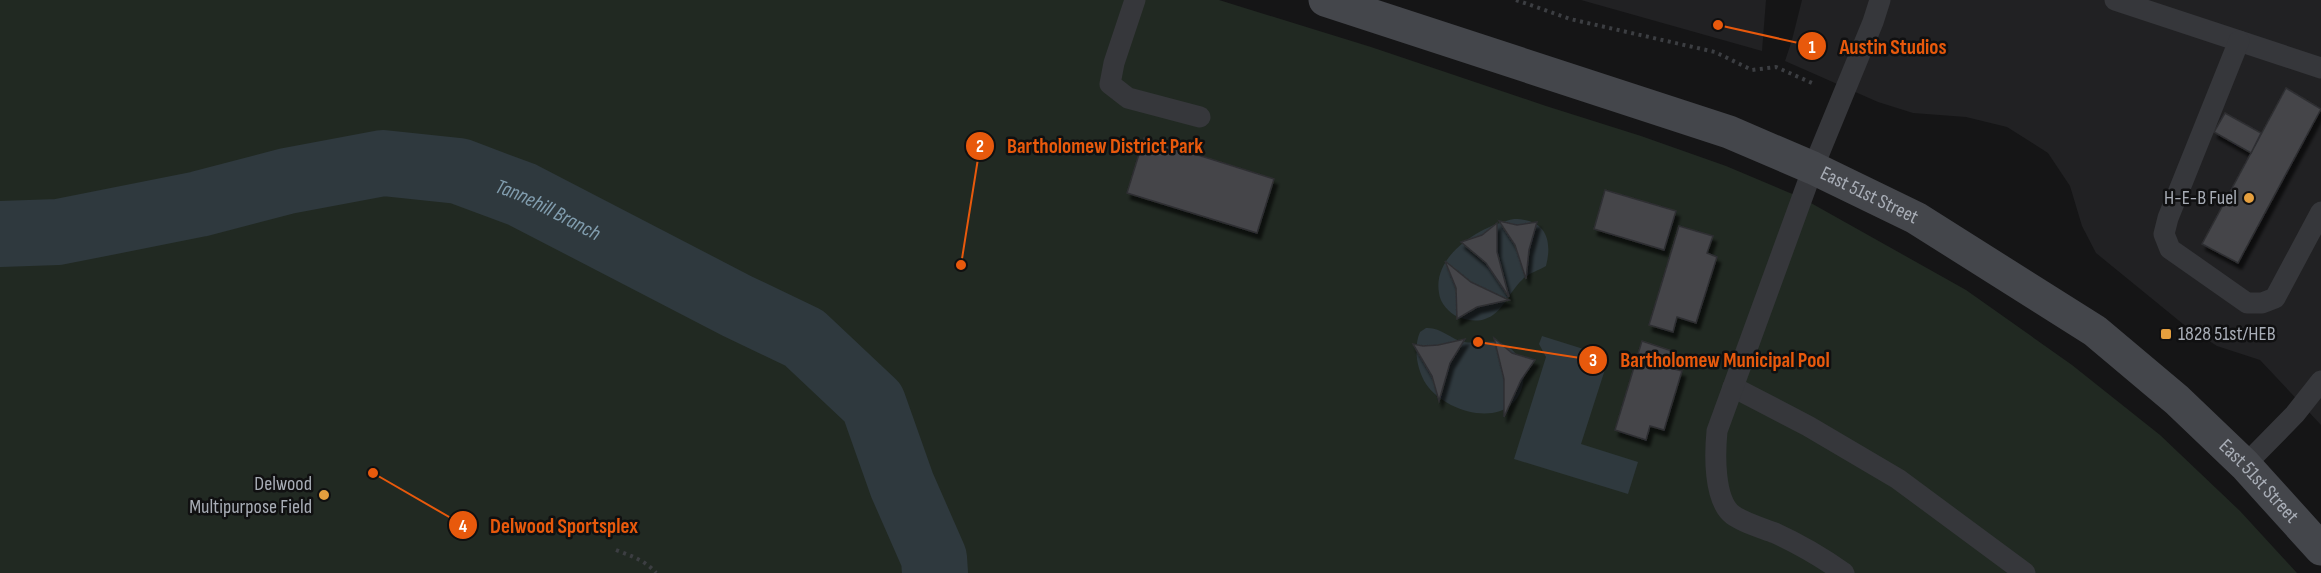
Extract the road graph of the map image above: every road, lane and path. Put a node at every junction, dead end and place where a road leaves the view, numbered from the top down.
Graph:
1 (1135, 0) edge
2 (1325, 0) edge
3 (1516, 0) edge
4 (1880, 0) edge
5 (2115, 0) edge
6 (2239, 41) junction
7 (2321, 68) edge
8 (1812, 83) dead end
9 (1200, 117) dead end
10 (1813, 168) junction
11 (2321, 212) edge
12 (2321, 381) edge
13 (1733, 387) junction
14 (2246, 465) junction
15 (2321, 549) edge
16 (616, 550) dead end
17 (656, 573) edge
18 (1844, 573) edge
19 (2025, 573) edge

1 - 9 lane
2 - 10 main road, East 51st Street
3 - 8 path
4 - 10 lane
5 - 6 lane
6 - 7 lane
6 - 11 lane
10 - 13 lane
10 - 14 main road, East 51st Street
12 - 14 lane
13 - 18 lane
13 - 19 lane
14 - 15 main road, East 51st Street
16 - 17 path

